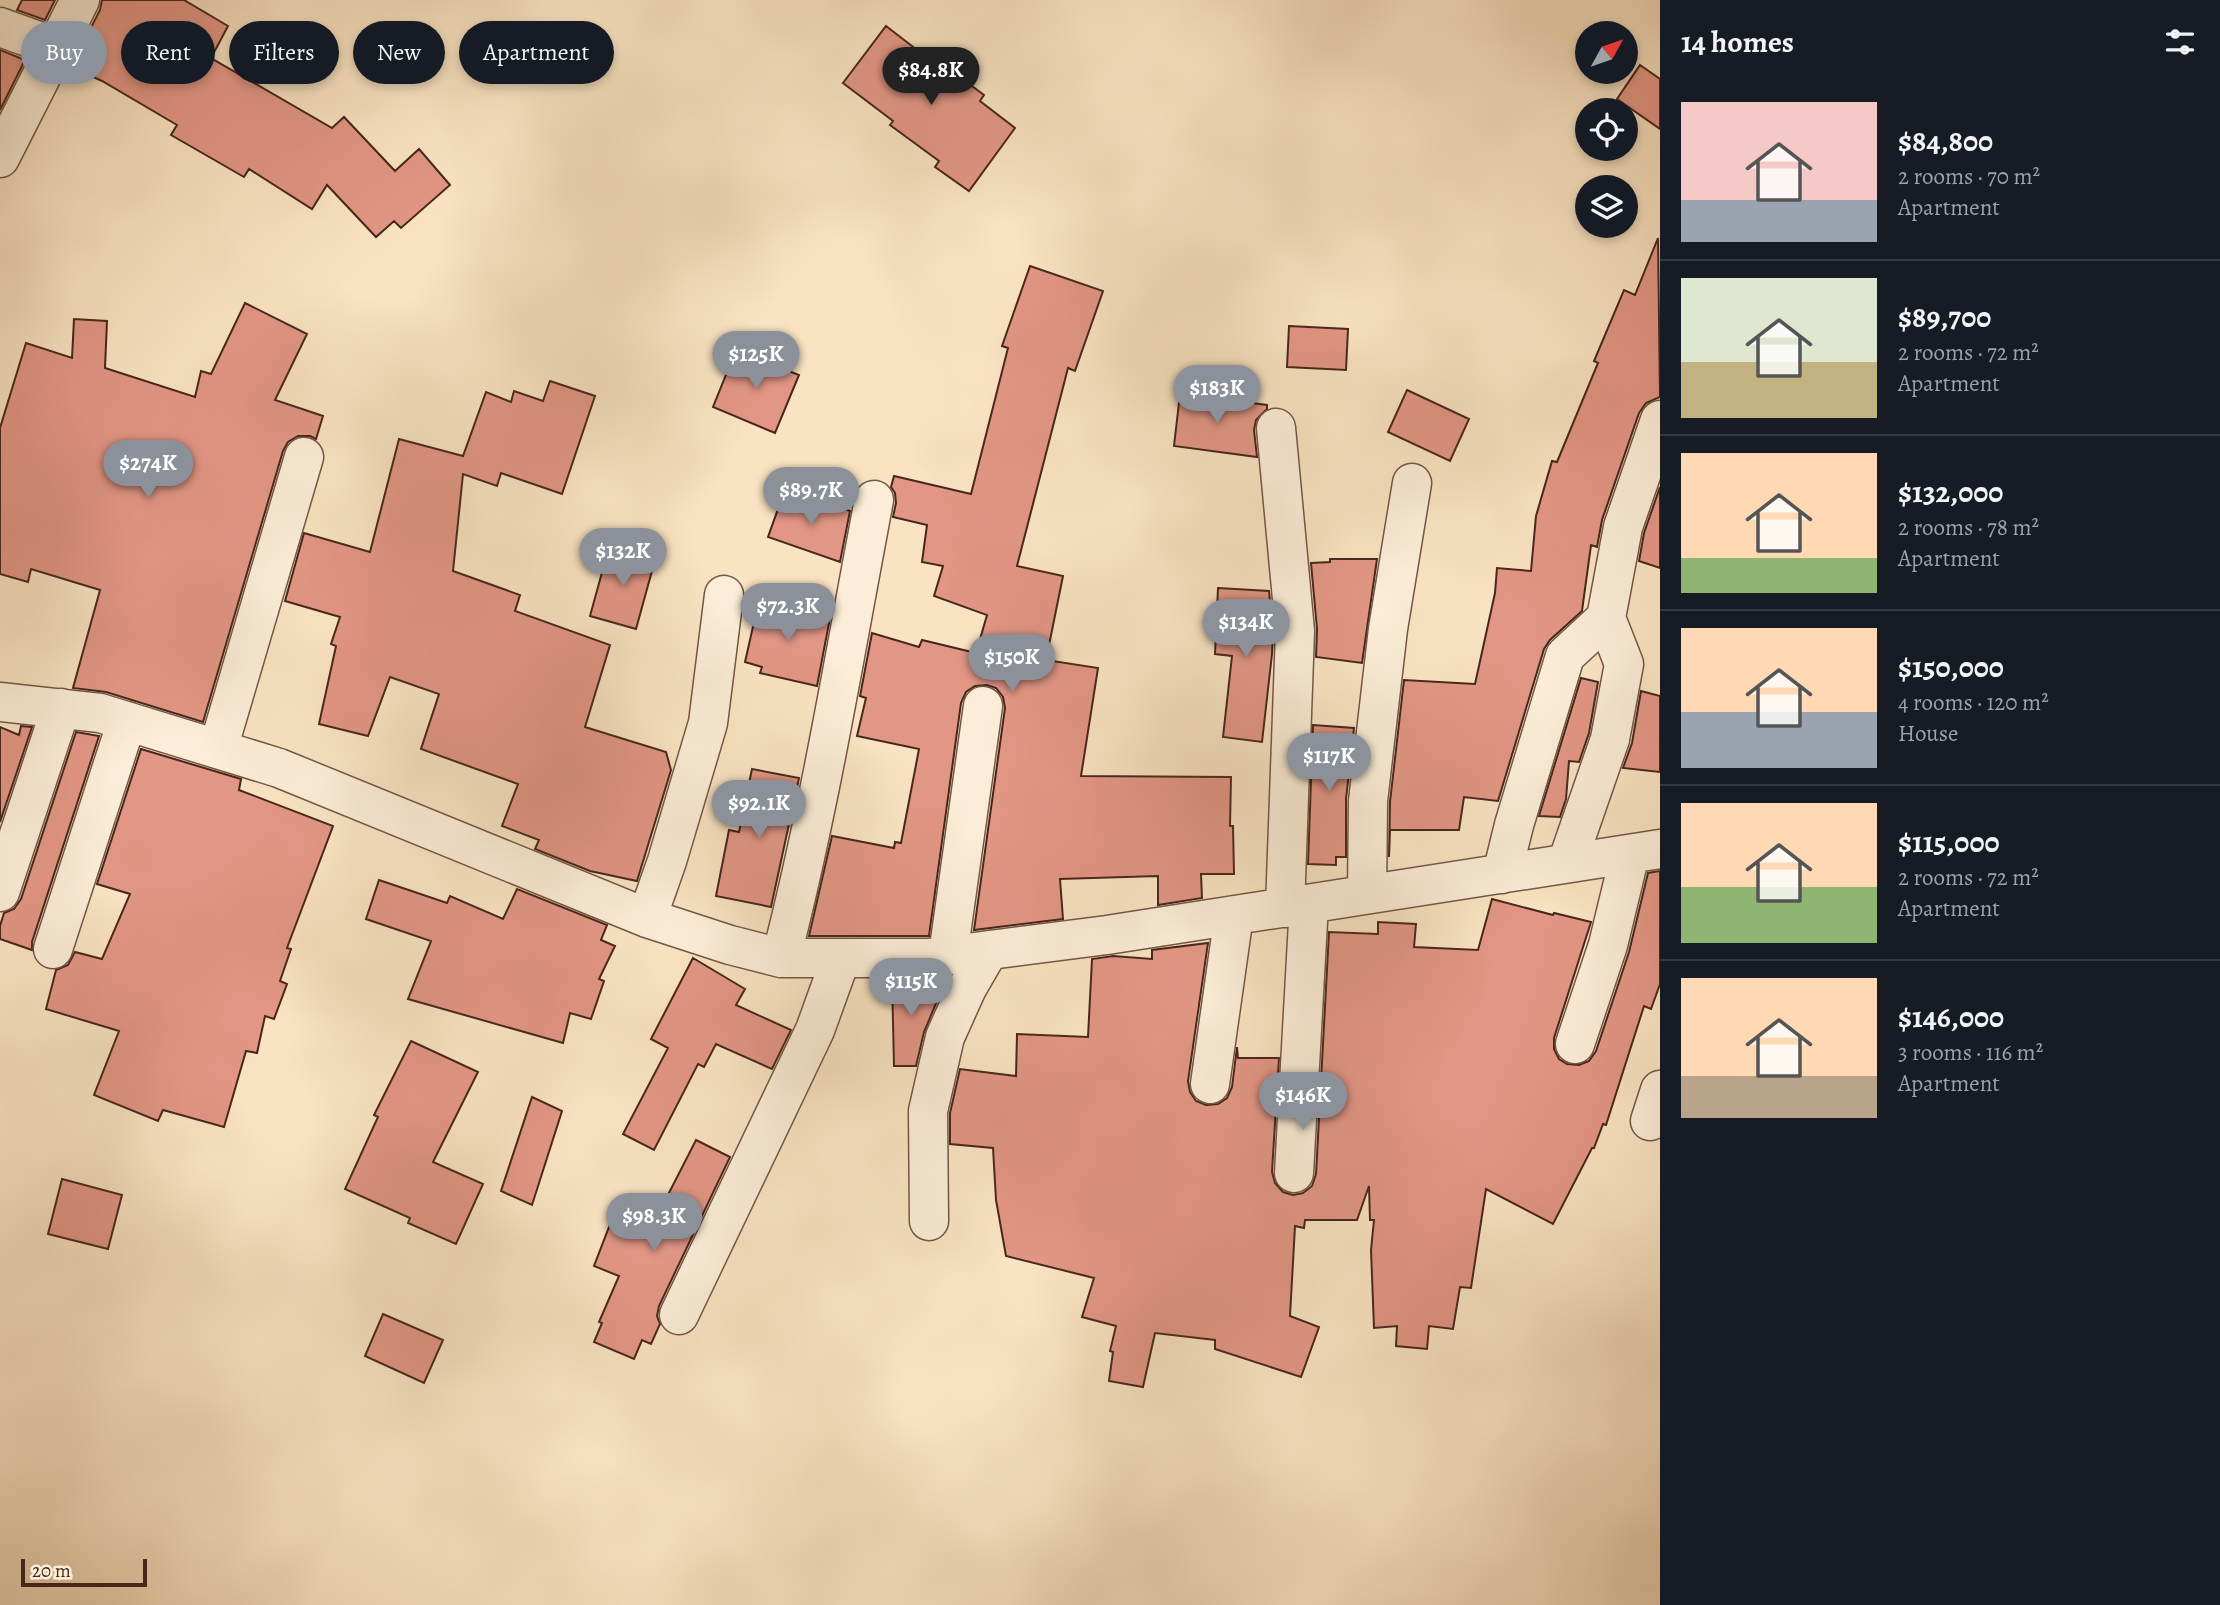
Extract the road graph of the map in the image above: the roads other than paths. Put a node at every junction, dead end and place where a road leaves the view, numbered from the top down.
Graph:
1 (80, 0) edge
2 (69, 21) edge
3 (0, 27) edge
4 (21, 35) edge
5 (36, 84) edge
6 (2, 149) edge
7 (1660, 420) edge
8 (1276, 428) dead end
9 (304, 457) dead end
10 (1412, 483) dead end
11 (874, 500) dead end
12 (724, 595) dead end
13 (1606, 618) junction
14 (0, 702) edge
15 (983, 706) dead end
16 (61, 709) junction
17 (127, 722) junction
18 (218, 749) junction
19 (1645, 851) edge
20 (1567, 863) junction
21 (1502, 874) junction
22 (0, 892) edge
23 (1367, 894) junction
24 (1297, 906) junction
25 (1234, 915) junction
26 (647, 918) junction
27 (53, 949) dead end
28 (989, 950) junction
29 (948, 955) junction
30 (781, 958) junction
31 (841, 958) junction
32 (1575, 1044) dead end
33 (1210, 1084) dead end
34 (1294, 1172) dead end
35 (929, 1221) dead end
36 (679, 1315) dead end

1 - 2 street
3 - 4 street
5 - 6 street
7 - 13 street
8 - 24 street
9 - 18 street
10 - 23 street
11 - 30 street
12 - 26 street
13 - 20 street
13 - 21 street
14 - 16 street
15 - 29 street
16 - 17 street
16 - 22 street
17 - 18 street
17 - 27 street
18 - 26 street
19 - 20 street
19 - 32 street
20 - 21 street
21 - 23 street
23 - 24 street
24 - 25 street
24 - 34 street
25 - 28 street
25 - 33 street
26 - 30 street
28 - 29 street
28 - 35 street
29 - 31 street
30 - 31 street
31 - 36 street

